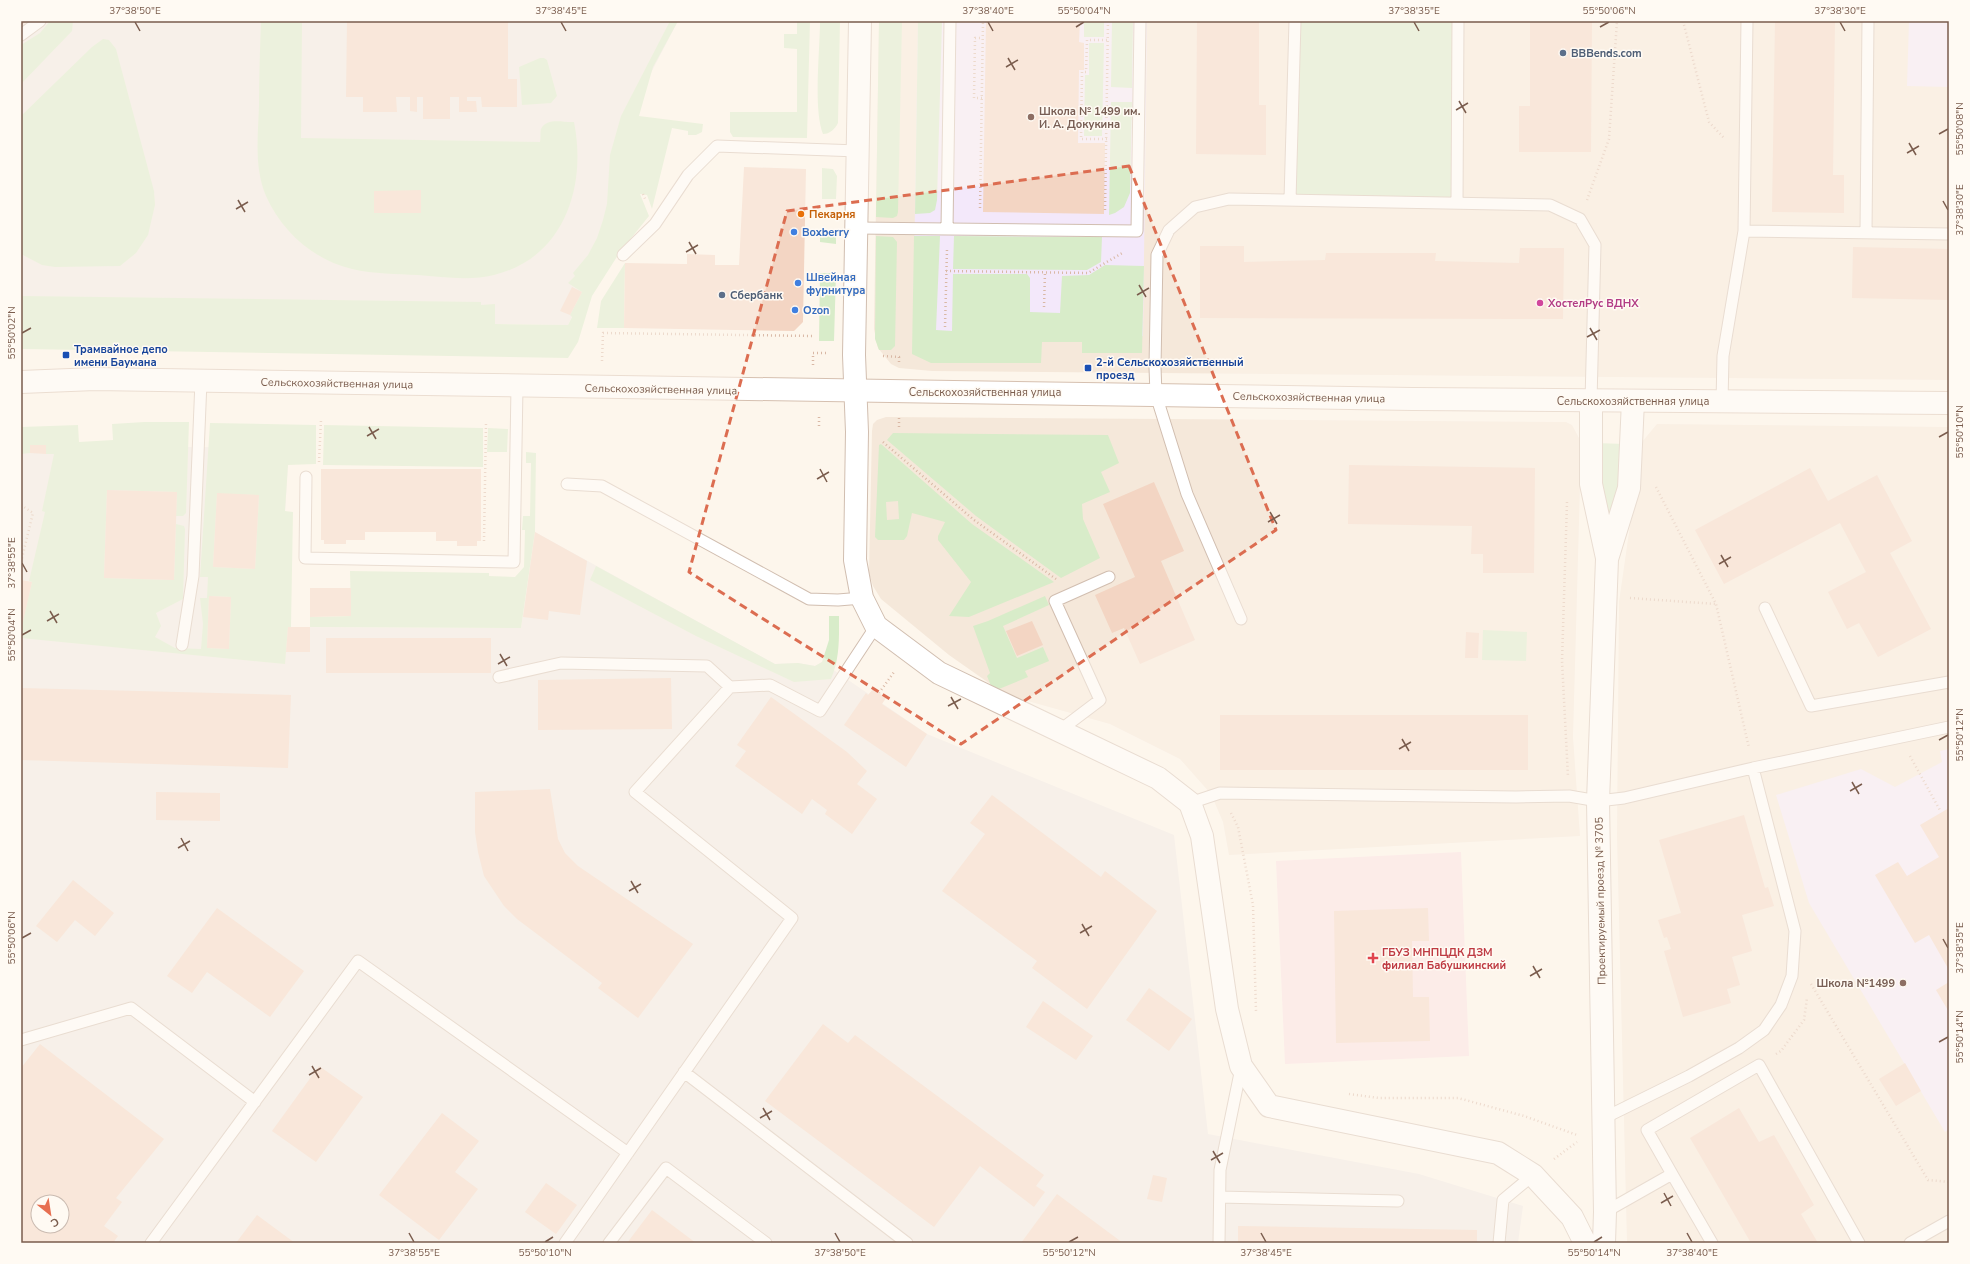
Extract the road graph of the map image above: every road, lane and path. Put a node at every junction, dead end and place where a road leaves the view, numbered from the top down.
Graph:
1 (40, 21) edge
2 (860, 21) edge
3 (950, 21) edge
4 (983, 21) edge
5 (1108, 21) edge
6 (1140, 21) edge
7 (1295, 21) edge
8 (1458, 21) edge
9 (1617, 21) edge
10 (1684, 21) edge
11 (1747, 21) edge
12 (1868, 21) edge
13 (21, 36) edge
14 (982, 38) junction
15 (1108, 40) junction
16 (982, 98) junction
17 (1107, 139) junction
18 (858, 150) junction
19 (1746, 160) junction
20 (1290, 200) junction
21 (1457, 202) junction
22 (1580, 219) junction
23 (856, 228) junction
24 (947, 229) junction
25 (980, 229) junction
26 (1105, 231) junction
27 (1137, 231) junction
28 (1744, 231) junction
29 (1866, 232) junction
30 (1949, 234) edge
31 (623, 255) dead end
32 (946, 271) junction
33 (1045, 272) junction
34 (1044, 307) dead end
35 (945, 327) dead end
36 (813, 336) dead end
37 (828, 353) dead end
38 (883, 356) dead end
39 (602, 362) dead end
40 (813, 365) dead end
41 (899, 368) dead end
42 (200, 380) junction
43 (21, 382) edge
44 (517, 387) junction
45 (855, 391) junction
46 (1156, 395) junction
47 (1591, 401) junction
48 (1633, 401) junction
49 (1722, 402) junction
50 (1949, 403) edge
51 (819, 417) dead end
52 (899, 417) dead end
53 (321, 420) dead end
54 (486, 423) dead end
55 (819, 427) dead end
56 (899, 427) dead end
57 (880, 440) dead end
58 (306, 477) joint
59 (1654, 483) dead end
60 (567, 484) dead end
61 (21, 506) edge
62 (1607, 559) junction
63 (21, 562) edge
64 (484, 562) junction
65 (1109, 577) dead end
66 (1062, 583) dead end
67 (1631, 590) dead end
68 (862, 598) junction
69 (1630, 598) junction
70 (1716, 604) junction
71 (1630, 605) dead end
72 (1765, 608) dead end
73 (1241, 620) dead end
74 (876, 626) junction
75 (182, 645) dead end
76 (499, 677) dead end
77 (1949, 682) edge
78 (730, 687) junction
79 (1949, 727) edge
80 (1059, 731) junction
81 (1753, 768) junction
82 (1920, 773) dead end
83 (1220, 793) junction
84 (1598, 802) junction
85 (1190, 803) junction
86 (1941, 812) dead end
87 (1808, 989) dead end
88 (1807, 997) dead end
89 (1256, 1013) dead end
90 (21, 1040) edge
91 (1781, 1051) dead end
92 (1241, 1066) junction
93 (684, 1072) junction
94 (1341, 1093) dead end
95 (255, 1102) junction
96 (1604, 1118) junction
97 (1584, 1138) dead end
98 (628, 1152) junction
99 (1672, 1174) junction
100 (1533, 1175) junction
101 (1949, 1182) edge
102 (1220, 1197) junction
103 (1398, 1201) dead end
104 (1606, 1212) junction
105 (1949, 1221) edge
106 (151, 1243) edge
107 (565, 1243) edge
108 (609, 1243) edge
109 (766, 1243) edge
110 (907, 1243) edge
111 (1219, 1243) edge
112 (1499, 1243) edge
113 (1585, 1243) edge
114 (1604, 1243) edge
115 (1712, 1243) edge
116 (1859, 1243) edge
117 (1910, 1243) edge

1 - 13 lane
2 - 18 street
3 - 24 lane
4 - 14 path
5 - 15 path
6 - 27 lane
7 - 20 lane
8 - 21 lane
9 - 22 path
10 - 19 path
11 - 19 lane
12 - 29 lane
14 - 16 path
14 - 16 path
15 - 17 path
15 - 17 path
16 - 25 path
17 - 26 path
18 - 23 street
18 - 31 lane
19 - 28 lane
20 - 21 lane
20 - 46 lane
21 - 22 lane
22 - 47 lane
23 - 24 lane
23 - 45 street
24 - 25 lane
24 - 32 path
25 - 26 lane
26 - 27 lane
27 - 33 path
28 - 29 lane
28 - 49 lane
29 - 30 lane
32 - 33 path
32 - 35 path
33 - 34 path
36 - 39 path
37 - 40 path
38 - 41 path
42 - 43 street, Сельскохозяйственная улица
42 - 44 street, Сельскохозяйственная улица
42 - 75 lane
44 - 45 street, Сельскохозяйственная улица
44 - 64 lane
45 - 46 street, Сельскохозяйственная улица
45 - 68 street
46 - 47 street, Сельскохозяйственная улица
46 - 73 lane
47 - 48 street, Сельскохозяйственная улица
47 - 62 street, Проектируемый проезд № 3705
48 - 49 street, Сельскохозяйственная улица
48 - 62 street, Проектируемый проезд № 3705
49 - 50 street, Сельскохозяйственная улица
51 - 55 path
52 - 56 path
53 - 58 path
54 - 64 path
57 - 66 path
58 - 64 lane
59 - 70 path
60 - 68 lane
61 - 63 path
62 - 84 street, Проектируемый проезд № 3705
65 - 80 lane
67 - 69 path
68 - 74 street
69 - 70 path
69 - 71 path
70 - 81 path
72 - 77 lane
74 - 78 lane
74 - 80 street
76 - 78 lane
78 - 93 lane
79 - 81 lane
80 - 85 street
81 - 84 lane
81 - 96 lane
82 - 86 path
83 - 84 lane
83 - 85 lane
83 - 89 path
84 - 96 street, Проектируемый проезд № 3705
85 - 92 street
87 - 101 path
88 - 91 path
90 - 95 lane
92 - 100 street
92 - 102 lane
93 - 98 lane
93 - 110 lane
94 - 97 path
95 - 98 lane
95 - 106 lane
96 - 104 street, Проектируемый проезд № 3705
98 - 107 lane
99 - 104 lane
99 - 115 lane
99 - 116 lane
100 - 112 lane
100 - 113 street
102 - 103 lane
102 - 111 lane
104 - 114 street, Проектируемый проезд № 3705
105 - 117 lane
108 - 109 lane

